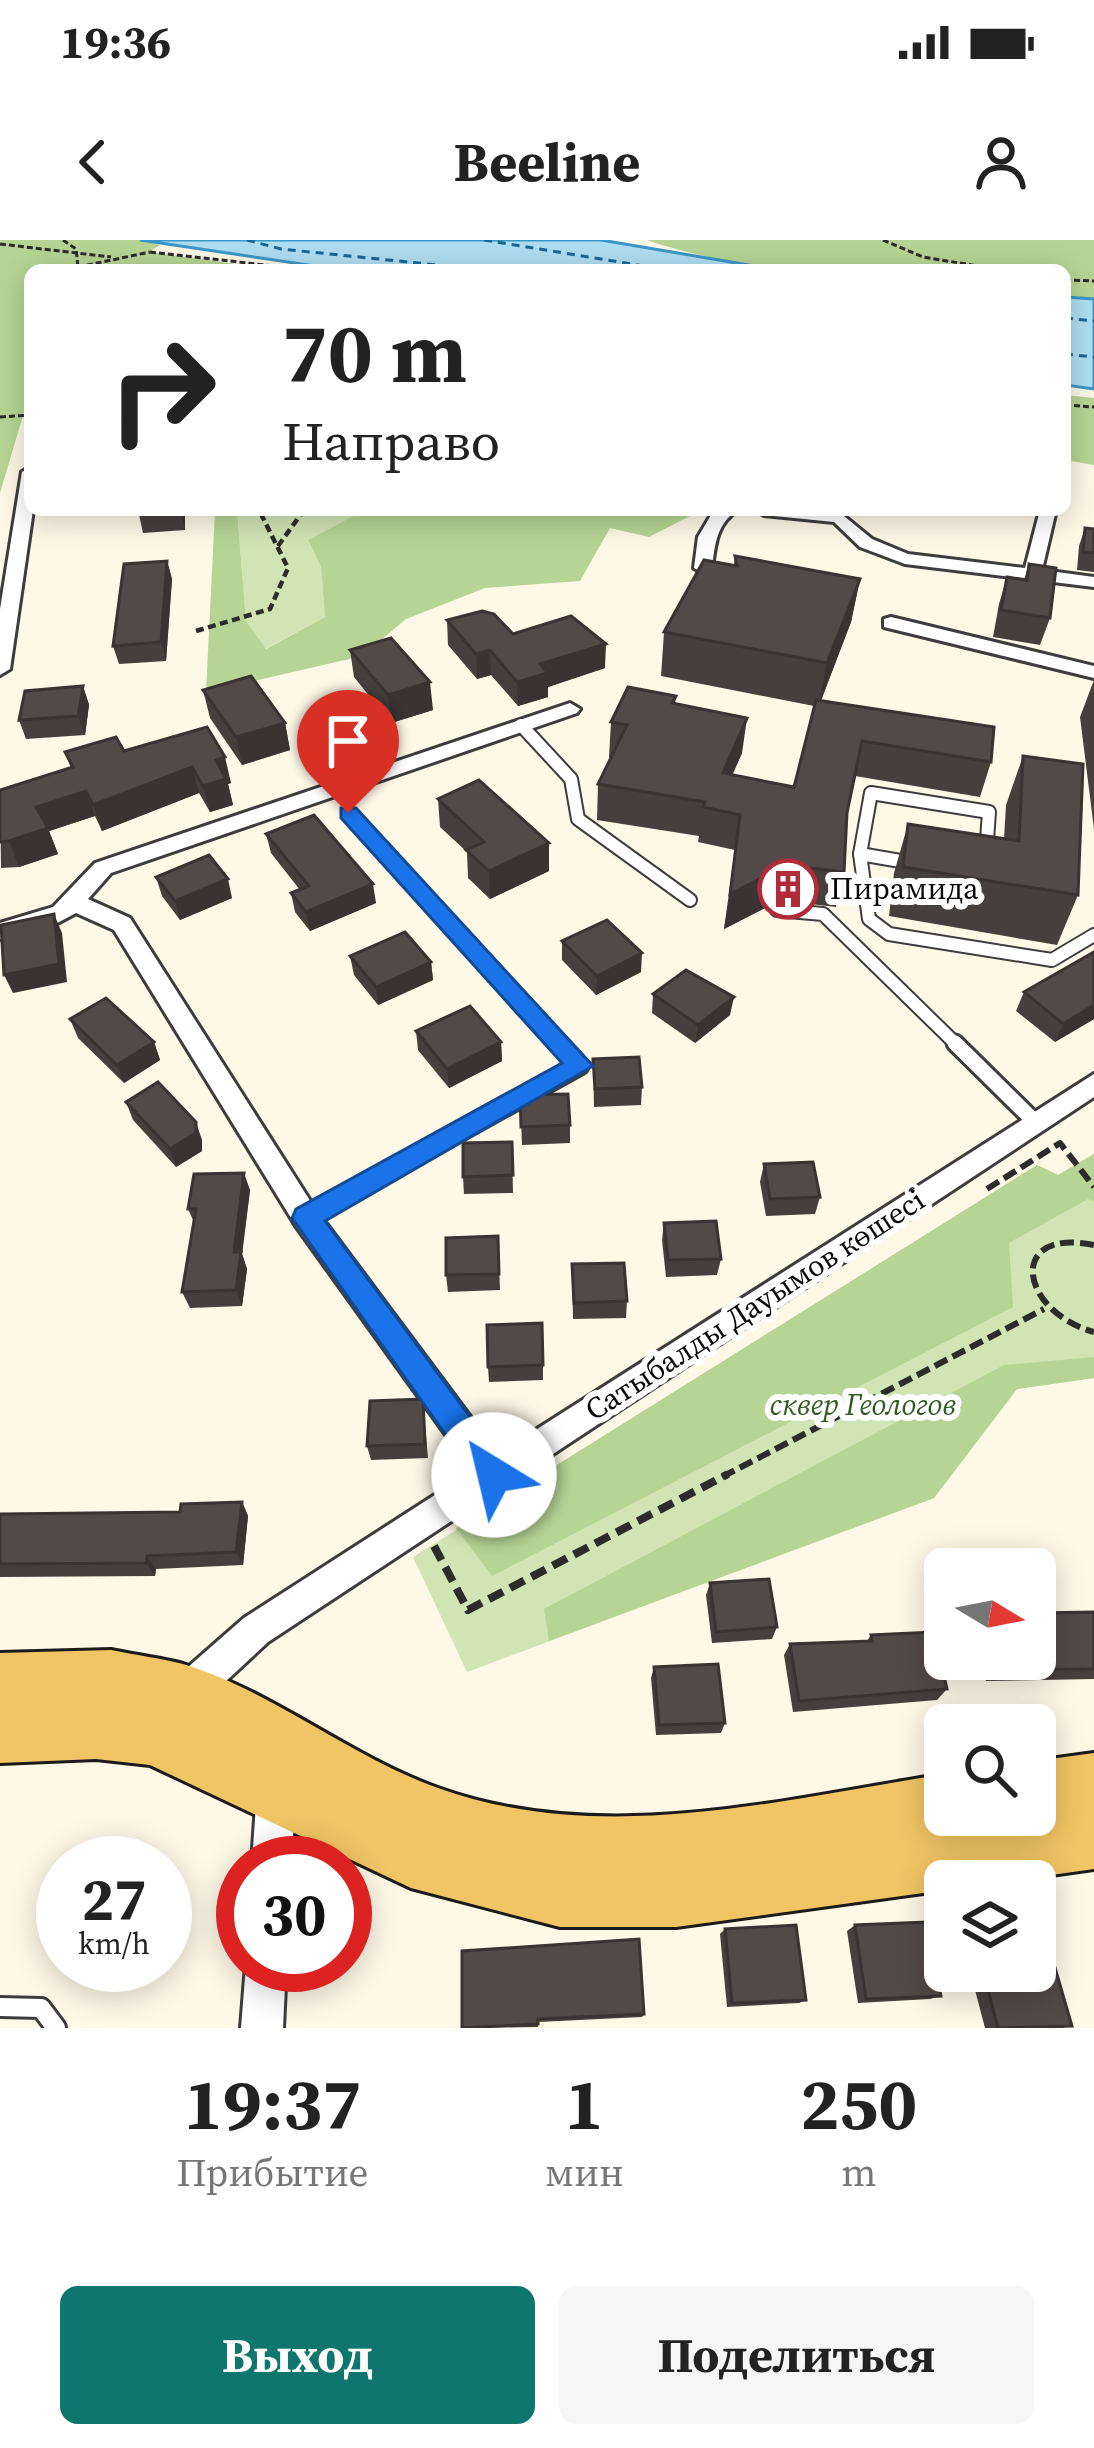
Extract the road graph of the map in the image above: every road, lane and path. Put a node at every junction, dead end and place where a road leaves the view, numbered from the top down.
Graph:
1 (63, 240) edge
2 (883, 240) edge
3 (0, 244) edge
4 (76, 249) junction
5 (164, 249) dead end
6 (149, 252) junction
7 (111, 257) junction
8 (77, 264) edge
9 (91, 264) edge
10 (256, 264) edge
11 (966, 264) edge
12 (24, 511) edge
13 (262, 516) edge
14 (300, 516) edge
15 (719, 516) edge
16 (820, 516) edge
17 (1047, 516) edge
18 (278, 546) junction
19 (703, 568) edge
20 (1033, 572) junction
21 (1094, 582) edge
22 (891, 623) dead end
23 (196, 631) dead end
24 (0, 669) edge
25 (1094, 672) edge
26 (570, 710) dead end
27 (521, 725) junction
28 (348, 813) dead end
29 (860, 854) junction
30 (922, 865) edge
31 (985, 875) edge
32 (690, 900) dead end
33 (78, 904) junction
34 (777, 910) dead end
35 (0, 931) edge
36 (1094, 935) edge
37 (1094, 1084) edge
38 (1035, 1122) junction
39 (306, 1218) junction
40 (1094, 1245) edge
41 (1044, 1309) junction
42 (1094, 1332) edge
43 (494, 1475) junction
44 (430, 1538) dead end
45 (0, 1683) edge
46 (184, 1695) junction
47 (0, 1732) edge
48 (285, 1769) junction
49 (1094, 1785) edge
50 (1056, 1790) edge
51 (924, 1809) edge
52 (276, 1836) edge
53 (1094, 1837) edge
54 (513, 1864) junction
55 (264, 1992) edge
56 (0, 2007) edge
57 (56, 2028) edge
58 (262, 2028) edge

1 - 4 path
2 - 11 path
3 - 4 path
4 - 7 path
4 - 8 path
5 - 6 path
6 - 7 path
6 - 10 path
7 - 9 path
12 - 24 street
13 - 18 path
14 - 18 path
15 - 19 street
16 - 20 street
17 - 20 street
18 - 23 path
20 - 21 street
22 - 25 street
26 - 27 street
27 - 32 lane
27 - 33 street
28 - 39 lane
29 - 30 lane
29 - 31 lane
29 - 36 lane
33 - 35 street
33 - 39 street
34 - 38 lane
37 - 38 street, Сатыбалды Дауымов көшесі
38 - 43 street, Сатыбалды Дауымов көшесі
39 - 43 street
40 - 41 path
41 - 42 path
41 - 44 path
43 - 46 street, Сатыбалды Дауымов көшесі
45 - 46 main road
46 - 48 main road
47 - 48 main road
48 - 52 street
48 - 54 main road
49 - 50 main road
51 - 54 main road
53 - 54 main road
55 - 58 street
56 - 57 lane

